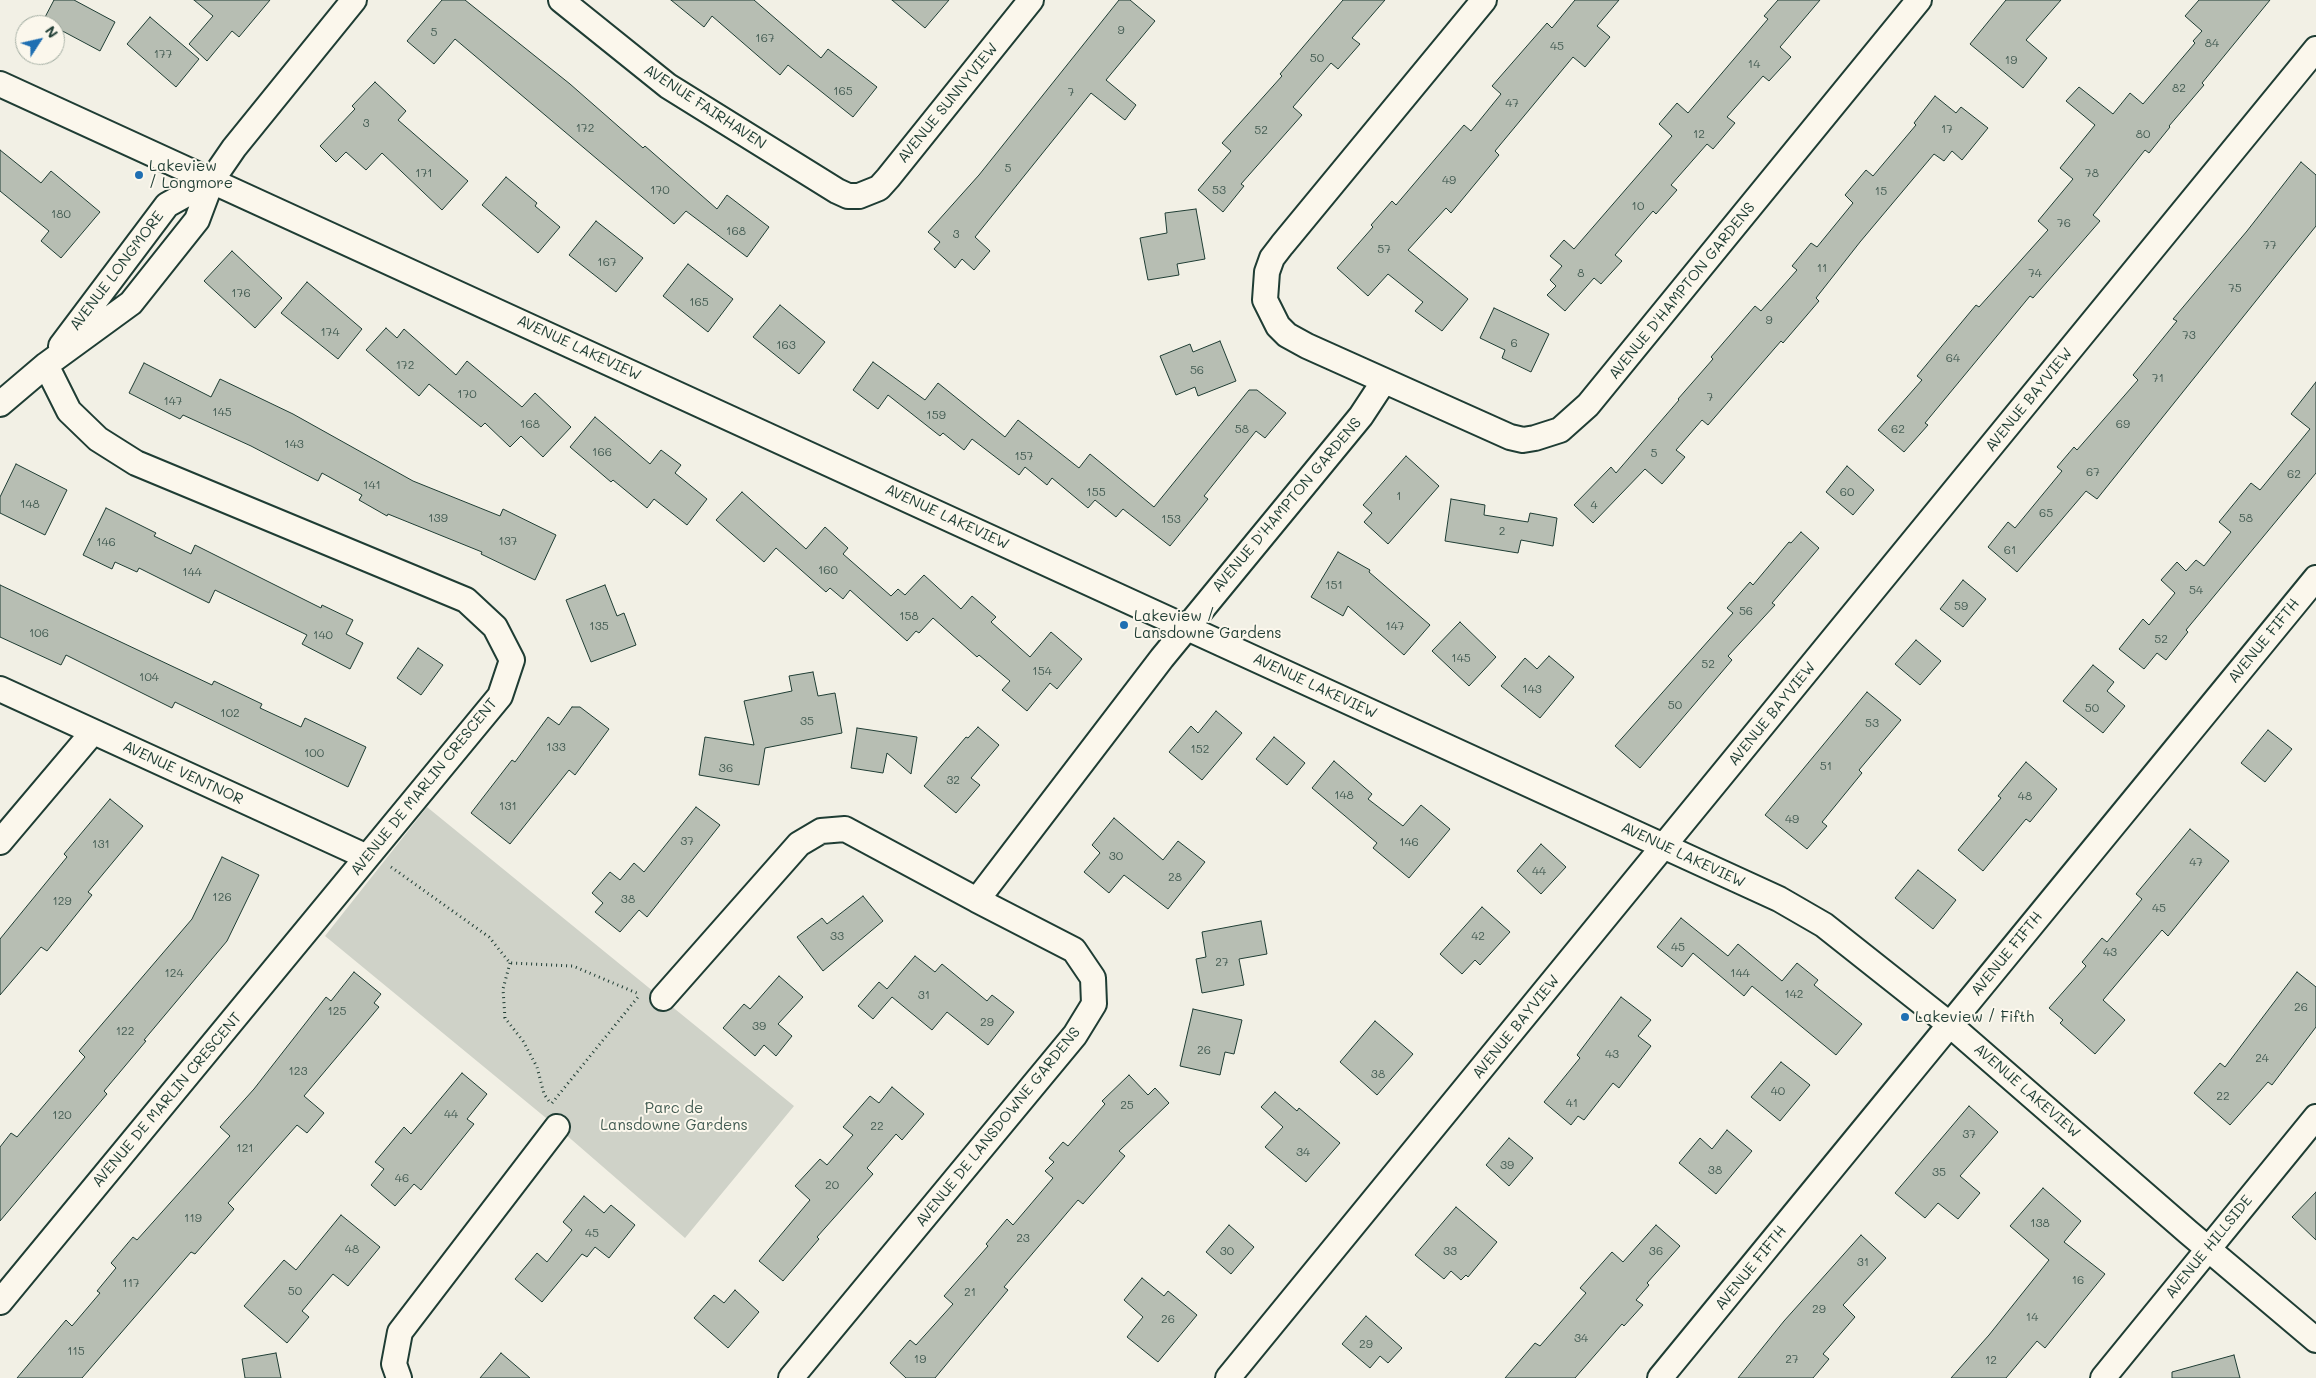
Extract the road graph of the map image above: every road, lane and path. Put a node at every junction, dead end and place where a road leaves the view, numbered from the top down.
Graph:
1 (354, 0) edge
2 (561, 0) edge
3 (1031, 0) edge
4 (1484, 0) edge
5 (1919, 0) edge
6 (2316, 49) edge
7 (0, 84) edge
8 (212, 180) junction
9 (859, 196) joint
10 (46, 365) junction
11 (1384, 381) junction
12 (0, 404) edge
13 (2316, 578) edge
14 (1186, 628) junction
15 (0, 688) edge
16 (93, 732) junction
17 (0, 842) edge
18 (1663, 846) junction
19 (376, 860) junction
20 (977, 900) junction
21 (510, 964) junction
22 (649, 995) junction
23 (1949, 1024) junction
24 (552, 1113) junction
25 (2316, 1117) edge
26 (2208, 1249) junction
27 (0, 1302) edge
28 (2316, 1340) edge
29 (399, 1378) edge
30 (791, 1378) edge
31 (1228, 1378) edge
32 (1660, 1378) edge
33 (2103, 1378) edge

1 - 8 street
2 - 9 street, AVENUE FAIRHAVEN
3 - 9 street, AVENUE SUNNYVIEW
4 - 11 street, AVENUE D'HAMPTON GARDENS
5 - 11 street, AVENUE D'HAMPTON GARDENS
6 - 18 street, AVENUE BAYVIEW
7 - 8 street, AVENUE LAKEVIEW
8 - 10 street, AVENUE LONGMORE
8 - 10 street, AVENUE LONGMORE
8 - 14 street, AVENUE LAKEVIEW
10 - 12 street, AVENUE LONGMORE
10 - 19 street, AVENUE DE MARLIN CRESCENT
11 - 14 street, AVENUE D'HAMPTON GARDENS
13 - 23 street, AVENUE FIFTH
14 - 18 street, AVENUE LAKEVIEW
14 - 20 street
15 - 16 street, AVENUE VENTNOR
16 - 17 street
16 - 19 street, AVENUE VENTNOR
18 - 23 street, AVENUE LAKEVIEW
18 - 31 street, AVENUE BAYVIEW
19 - 21 path
19 - 27 street, AVENUE DE MARLIN CRESCENT
20 - 22 street, AVENUE DE LANSDOWNE GARDENS
20 - 30 street, AVENUE DE LANSDOWNE GARDENS
21 - 22 path
21 - 24 path
22 - 24 path
23 - 26 street, AVENUE LAKEVIEW
23 - 32 street, AVENUE FIFTH
24 - 29 street
25 - 26 street, AVENUE HILLSIDE
26 - 28 street, AVENUE LAKEVIEW
26 - 33 street, AVENUE HILLSIDE

